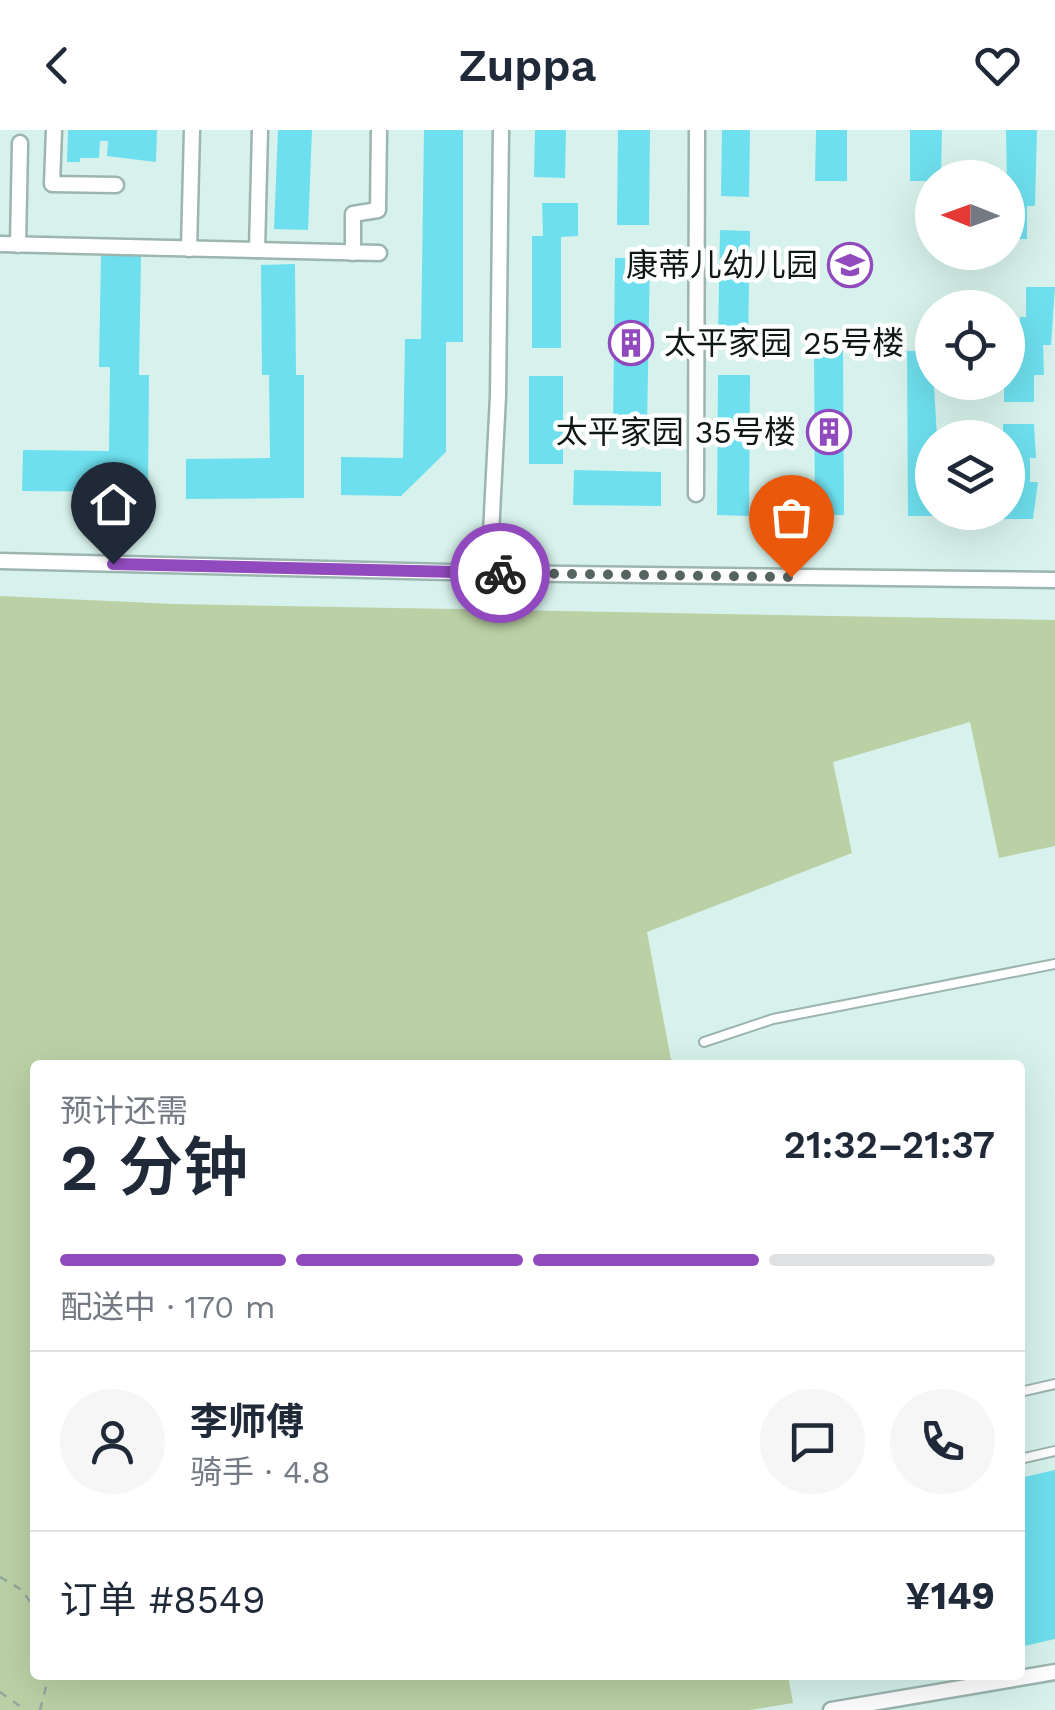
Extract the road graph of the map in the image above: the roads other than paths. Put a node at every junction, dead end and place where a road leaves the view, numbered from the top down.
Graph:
1 (54, 130) edge
2 (192, 130) edge
3 (260, 130) edge
4 (380, 130) edge
5 (501, 130) edge
6 (697, 130) edge
7 (20, 143) dead end
8 (116, 185) dead end
9 (0, 244) edge
10 (18, 244) junction
11 (190, 248) junction
12 (257, 250) junction
13 (353, 252) junction
14 (378, 253) dead end
15 (696, 494) dead end
16 (0, 561) edge
17 (488, 573) junction
18 (1055, 580) edge
19 (1055, 964) edge
20 (704, 1042) dead end
21 (1055, 1384) edge
22 (1025, 1391) edge
23 (1055, 1451) edge
24 (1025, 1459) edge
25 (1055, 1672) edge
26 (1025, 1677) edge
27 (1008, 1680) edge
28 (830, 1710) edge

1 - 8 street
2 - 11 street
3 - 12 street
4 - 13 street
5 - 17 street
6 - 15 street
7 - 10 street
9 - 10 street
10 - 11 street
11 - 12 street
12 - 13 street
13 - 14 street
16 - 17 street
17 - 18 street
19 - 20 lane
21 - 22 lane
23 - 24 lane
25 - 26 street
27 - 28 street

